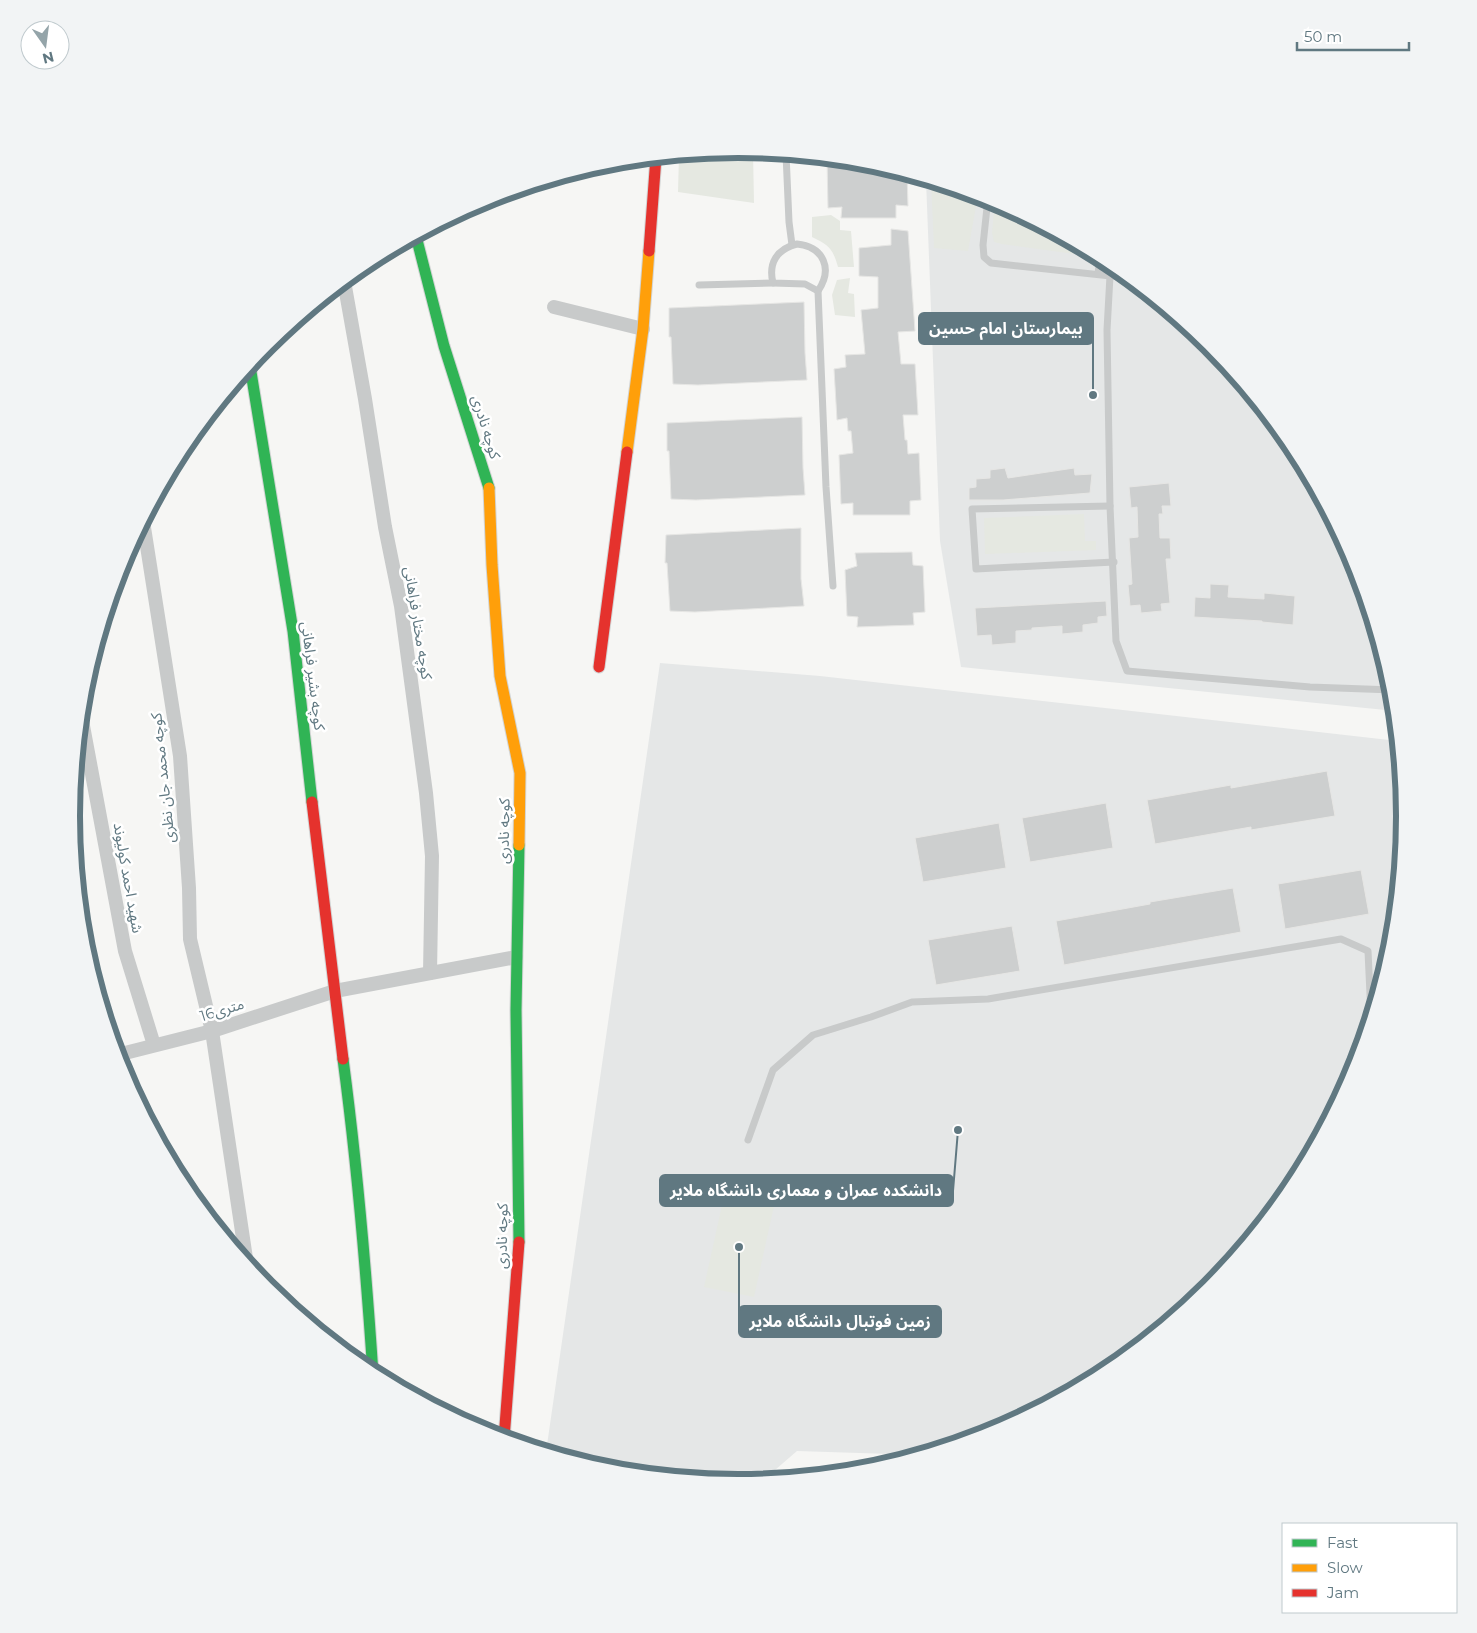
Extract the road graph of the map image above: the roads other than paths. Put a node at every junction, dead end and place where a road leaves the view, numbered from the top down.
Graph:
1 (786, 160) edge
2 (655, 164) edge
3 (987, 207) edge
4 (417, 242) edge
5 (792, 245) junction
6 (1099, 266) edge
7 (1098, 274) junction
8 (1110, 276) junction
9 (1114, 276) edge
10 (773, 282) junction
11 (699, 285) dead end
12 (345, 289) edge
13 (818, 291) junction
14 (554, 307) dead end
15 (643, 329) junction
16 (251, 374) edge
17 (1110, 506) junction
18 (145, 532) edge
19 (1114, 562) junction
20 (833, 586) dead end
21 (599, 667) dead end
22 (1384, 690) edge
23 (85, 738) edge
24 (516, 957) junction
25 (430, 973) junction
26 (335, 991) junction
27 (1370, 1002) edge
28 (212, 1031) junction
29 (154, 1046) junction
30 (124, 1053) edge
31 (748, 1140) dead end
32 (245, 1253) edge
33 (372, 1363) edge
34 (505, 1432) edge

1 - 5 lane
2 - 15 street
3 - 7 lane
4 - 24 street, کوچه نادری
5 - 10 lane
5 - 13 lane
6 - 7 lane
7 - 8 lane
8 - 9 lane
8 - 17 lane
10 - 11 lane
10 - 13 lane
12 - 25 street, کوچه مختار فراهانی
13 - 20 lane
14 - 15 street
15 - 21 street
16 - 26 street, کوچه بشیر فراهانی
17 - 19 lane
17 - 19 lane
18 - 28 street, کوچه محمد جان نظری
19 - 22 lane
23 - 29 street, شهید احمد کولیوند
24 - 25 street, 16متری
24 - 34 street, کوچه نادری
25 - 26 street, 16متری
26 - 28 street, 16متری
26 - 33 street, کوچه بشیر فراهانی
27 - 31 lane
28 - 29 street, 16متری
28 - 32 street, کوچه محمد جان نظری
29 - 30 street, 16متری

